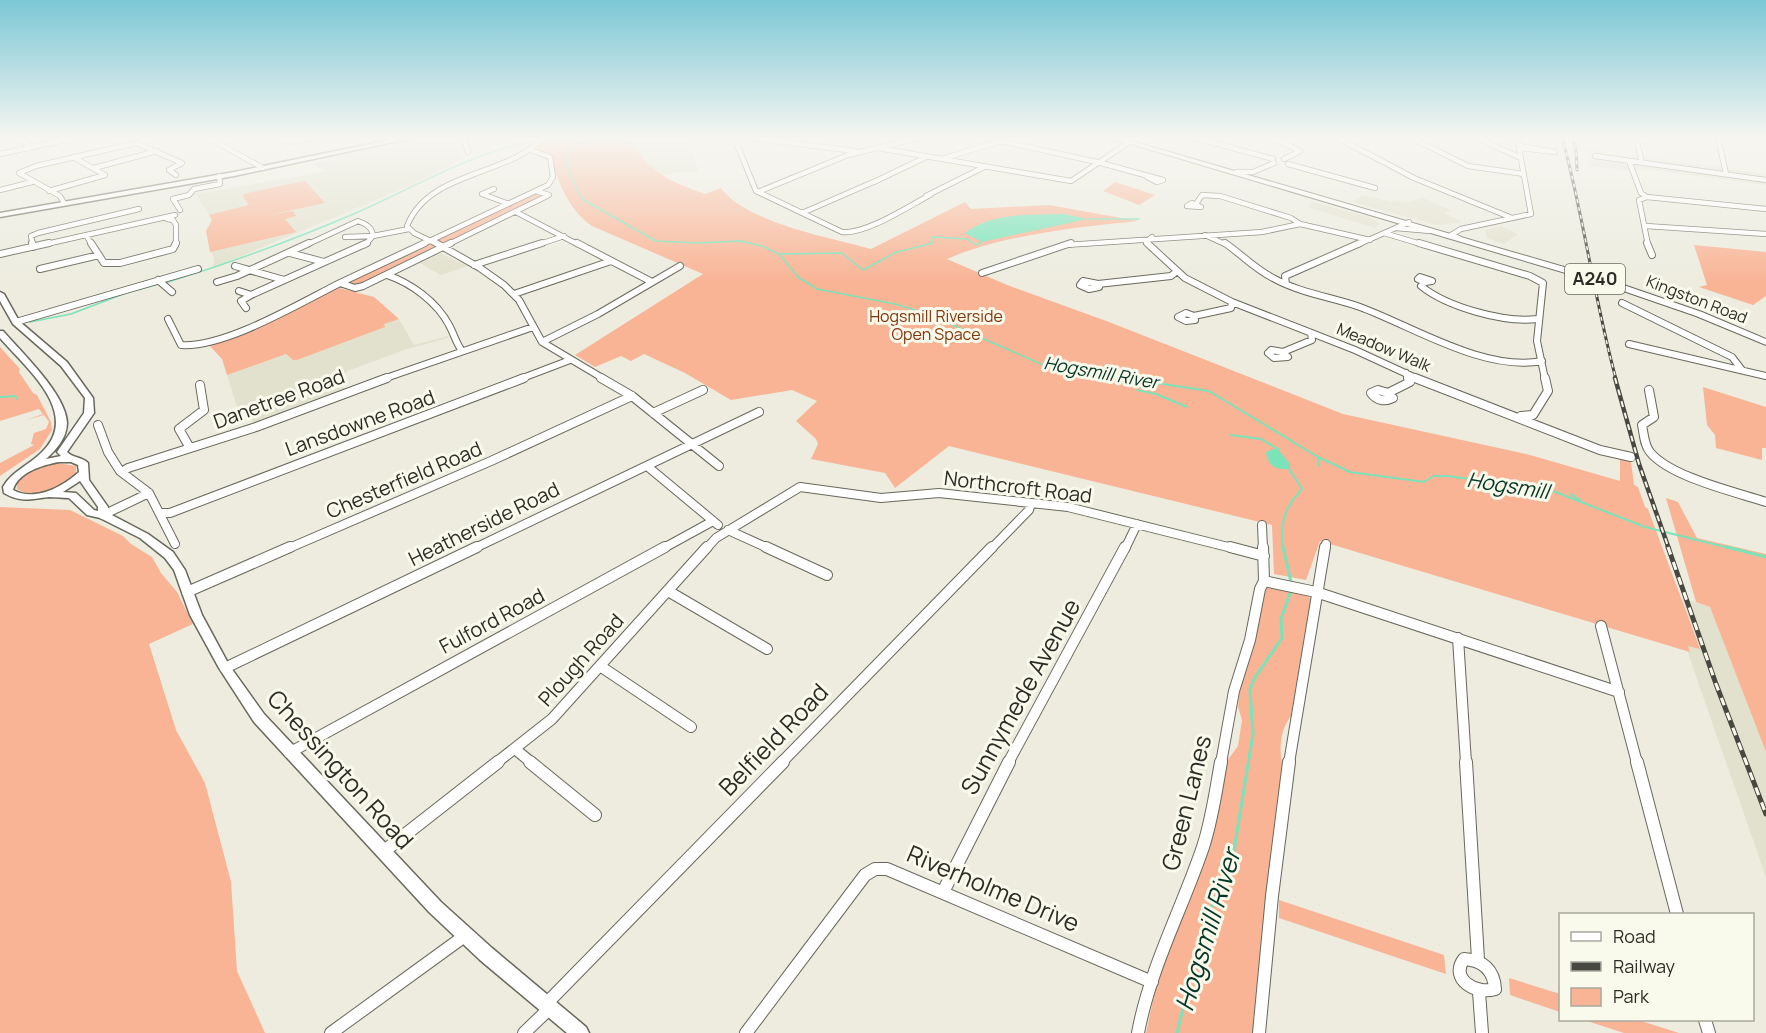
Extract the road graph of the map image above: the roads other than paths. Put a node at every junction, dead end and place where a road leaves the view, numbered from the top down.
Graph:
1 (19, 185) edge
2 (38, 185) edge
3 (70, 185) edge
4 (166, 185) edge
5 (213, 185) edge
6 (453, 185) edge
7 (545, 185) edge
8 (752, 185) edge
9 (775, 185) edge
10 (864, 185) edge
11 (949, 185) edge
12 (1272, 185) edge
13 (1282, 185) edge
14 (1365, 185) edge
15 (1434, 185) edge
16 (1526, 185) edge
17 (1638, 185) edge
18 (1374, 188) dead end
19 (494, 189) dead end
20 (0, 190) edge
21 (49, 191) junction
22 (536, 191) junction
23 (758, 192) junction
24 (1647, 197) junction
25 (64, 203) junction
26 (509, 204) junction
27 (1196, 204) dead end
28 (139, 209) dead end
29 (1766, 209) edge
30 (180, 210) dead end
31 (516, 212) junction
32 (802, 213) junction
33 (0, 215) edge
34 (175, 215) dead end
35 (1512, 218) junction
36 (167, 219) junction
37 (1390, 220) junction
38 (1406, 223) junction
39 (1300, 224) junction
40 (1646, 226) junction
41 (1395, 228) junction
42 (409, 229) junction
43 (1430, 231) junction
44 (1384, 233) junction
45 (1225, 234) junction
46 (1452, 234) junction
47 (1766, 234) edge
48 (86, 235) junction
49 (1205, 235) junction
50 (373, 236) junction
51 (564, 236) junction
52 (345, 237) dead end
53 (1356, 238) junction
54 (1218, 239) junction
55 (431, 240) junction
56 (1149, 240) junction
57 (1370, 240) junction
58 (1467, 242) junction
59 (1360, 245) junction
60 (33, 247) junction
61 (443, 248) junction
62 (290, 253) junction
63 (0, 254) edge
64 (99, 255) junction
65 (1653, 255) dead end
66 (611, 261) junction
67 (325, 262) junction
68 (474, 265) junction
69 (235, 266) dead end
70 (680, 266) dead end
71 (40, 269) dead end
72 (198, 269) dead end
73 (250, 270) junction
74 (982, 273) dead end
75 (1174, 274) junction
76 (387, 275) junction
77 (1268, 275) junction
78 (1285, 276) junction
79 (284, 280) junction
80 (160, 282) junction
81 (217, 282) dead end
82 (652, 282) junction
83 (1425, 282) dead end
84 (340, 283) junction
85 (1098, 284) dead end
86 (1286, 284) junction
87 (239, 291) dead end
88 (172, 292) dead end
89 (0, 294) edge
90 (514, 294) junction
91 (251, 295) junction
92 (1622, 303) dead end
93 (1231, 305) junction
94 (246, 308) dead end
95 (1194, 316) dead end
96 (168, 319) dead end
97 (1538, 319) junction
98 (1527, 321) junction
99 (16, 322) junction
100 (533, 327) junction
101 (1537, 327) junction
102 (0, 333) edge
103 (1311, 336) junction
104 (1762, 338) edge
105 (542, 342) junction
106 (1629, 344) dead end
107 (192, 347) joint
108 (462, 351) junction
109 (1284, 352) dead end
110 (570, 360) junction
111 (1542, 362) junction
112 (1527, 364) junction
113 (1742, 370) junction
114 (1406, 373) junction
115 (1545, 373) junction
116 (1766, 376) edge
117 (1410, 382) junction
118 (1424, 382) junction
119 (200, 385) dead end
120 (703, 390) dead end
121 (1649, 390) dead end
122 (1388, 393) dead end
123 (632, 396) junction
124 (759, 412) dead end
125 (653, 413) junction
126 (1533, 415) junction
127 (1515, 416) junction
128 (98, 425) dead end
129 (1541, 426) junction
130 (692, 445) junction
131 (190, 448) junction
132 (1631, 457) dead end
133 (69, 459) junction
134 (647, 466) junction
135 (719, 466) dead end
136 (27, 470) junction
137 (122, 472) junction
138 (82, 473) junction
139 (15, 478) junction
140 (0, 486) edge
141 (800, 487) joint
142 (149, 493) junction
143 (45, 494) junction
144 (0, 496) edge
145 (23, 496) junction
146 (1766, 502) edge
147 (1031, 503) junction
148 (160, 513) junction
149 (103, 515) junction
150 (1137, 524) junction
151 (1262, 525) dead end
152 (728, 530) junction
153 (175, 544) dead end
154 (1326, 544) dead end
155 (1264, 556) junction
156 (827, 575) dead end
157 (1264, 581) junction
158 (668, 591) junction
159 (187, 592) junction
160 (1316, 592) junction
161 (1600, 626) dead end
162 (1458, 638) junction
163 (767, 649) dead end
164 (600, 666) junction
165 (225, 668) junction
166 (1619, 692) junction
167 (691, 727) dead end
168 (515, 749) junction
169 (289, 753) junction
170 (595, 815) dead end
171 (383, 852) junction
172 (943, 892) junction
173 (1676, 913) edge
174 (466, 935) junction
175 (1478, 959) junction
176 (1152, 982) junction
177 (1479, 992) junction
178 (548, 1006) junction
179 (331, 1033) edge
180 (524, 1033) edge
181 (580, 1033) edge
182 (746, 1033) edge
183 (1138, 1033) edge
184 (1259, 1033) edge
185 (1482, 1033) edge

1 - 20 street
2 - 21 street
3 - 21 street
4 - 25 main road
5 - 30 street
6 - 42 street
7 - 22 street
8 - 23 street
9 - 23 street
10 - 32 street
11 - 32 street
12 - 37 highway, Kingston Road / A240
13 - 38 highway, Kingston Road / A240
14 - 18 street
15 - 35 street
16 - 35 street
17 - 24 street
19 - 26 street
21 - 25 street
22 - 26 street
22 - 31 street
23 - 32 street
24 - 29 street
24 - 40 street
25 - 33 main road
26 - 55 street
27 - 39 street
28 - 60 street
31 - 51 street
31 - 61 street
34 - 36 street
35 - 46 street
36 - 48 street
36 - 64 street
37 - 38 highway, Kingston Road / A240
37 - 41 street
38 - 41 street
38 - 43 highway, Kingston Road / A240
38 - 46 highway, Kingston Road / A240
39 - 45 street
39 - 53 street
40 - 47 street
40 - 65 street
41 - 43 street
41 - 44 street
42 - 50 street
42 - 55 street
43 - 58 highway, Kingston Road / A240
44 - 57 street
44 - 97 street
45 - 49 street
45 - 54 street
46 - 58 street
46 - 104 highway, Kingston Road / A240
48 - 60 street
48 - 64 street
49 - 54 street
49 - 56 street
50 - 52 street
50 - 62 street
50 - 67 street
51 - 66 street
51 - 68 street
53 - 57 street
53 - 59 street
54 - 77 street
55 - 61 street
55 - 84 street
56 - 74 street
56 - 75 street, Meadow Walk
57 - 59 street
58 - 104 highway, Kingston Road / A240
59 - 78 street
60 - 63 street
61 - 68 street
61 - 76 street
62 - 67 street
62 - 73 street
64 - 71 street
66 - 82 street
66 - 90 street
67 - 79 street
68 - 90 street
69 - 73 street
70 - 82 street
72 - 80 street
73 - 79 street
73 - 81 street
75 - 85 street
75 - 93 street, Meadow Walk
76 - 84 street
76 - 108 street
77 - 78 street
77 - 86 street
78 - 86 street
79 - 91 street
80 - 88 street
80 - 99 street
82 - 105 street
83 - 98 street
84 - 107 street
86 - 112 street
87 - 91 street
89 - 99 main road
90 - 100 street
91 - 94 street
92 - 113 street
93 - 95 street
93 - 103 street, Meadow Walk
96 - 107 street
97 - 98 street
97 - 101 street
98 - 101 street
99 - 133 main road
100 - 105 street
100 - 108 street, Danetree Road
101 - 111 street
102 - 136 main road
103 - 109 street
103 - 114 street, Meadow Walk
105 - 110 street
106 - 113 street
108 - 131 street, Danetree Road
110 - 123 street
110 - 148 street, Lansdowne Road
111 - 112 street
111 - 115 street
112 - 115 street
113 - 116 street
114 - 117 street
114 - 118 street, Meadow Walk
115 - 126 street
117 - 118 street
117 - 122 street
118 - 127 street, Meadow Walk
119 - 131 street
120 - 125 street
121 - 146 street
123 - 125 street
123 - 159 street, Chesterfield Road
124 - 130 street, Heatherside Road
125 - 130 street
126 - 127 street
126 - 129 street
127 - 129 street, Meadow Walk
128 - 137 street
129 - 132 street, Meadow Walk
130 - 134 street, Heatherside Road
130 - 135 street
131 - 137 street, Danetree Road
133 - 136 main road
133 - 138 main road
134 - 165 street, Heatherside Road
134 - 169 street, Fulford Road
136 - 139 main road
137 - 142 street
138 - 143 main road, Chessington Road
138 - 149 main road
139 - 140 main road
139 - 145 main road
141 - 147 street, Northcroft Road
141 - 152 street, Plough Road
142 - 148 street
142 - 149 street
143 - 145 main road, Chessington Road
143 - 149 main road, Chessington Road
144 - 145 main road, Chessington Road
147 - 150 street, Northcroft Road
147 - 178 street, Belfield Road
148 - 153 street
149 - 159 main road, Chessington Road
150 - 155 street, Northcroft Road
150 - 172 street, Sunnymede Avenue
151 - 155 street, Green Lanes
152 - 156 street
152 - 158 street, Plough Road
154 - 160 street
155 - 157 street, Green Lanes
157 - 160 street
157 - 176 street, Green Lanes
158 - 163 street
158 - 164 street, Plough Road
159 - 165 main road, Chessington Road
160 - 162 street
160 - 184 street
161 - 166 street
162 - 166 street
162 - 175 street
164 - 167 street
164 - 168 street, Plough Road
165 - 169 main road, Chessington Road
166 - 173 street
168 - 170 street
168 - 171 street, Plough Road
169 - 171 main road, Chessington Road
171 - 174 main road, Chessington Road
172 - 176 street, Riverholme Drive
172 - 182 street, Riverholme Drive
174 - 178 main road, Chessington Road
174 - 179 street
175 - 177 street
175 - 177 street
176 - 183 street, Green Lanes
177 - 185 street
178 - 180 street, Belfield Road
178 - 181 main road, Chessington Road

